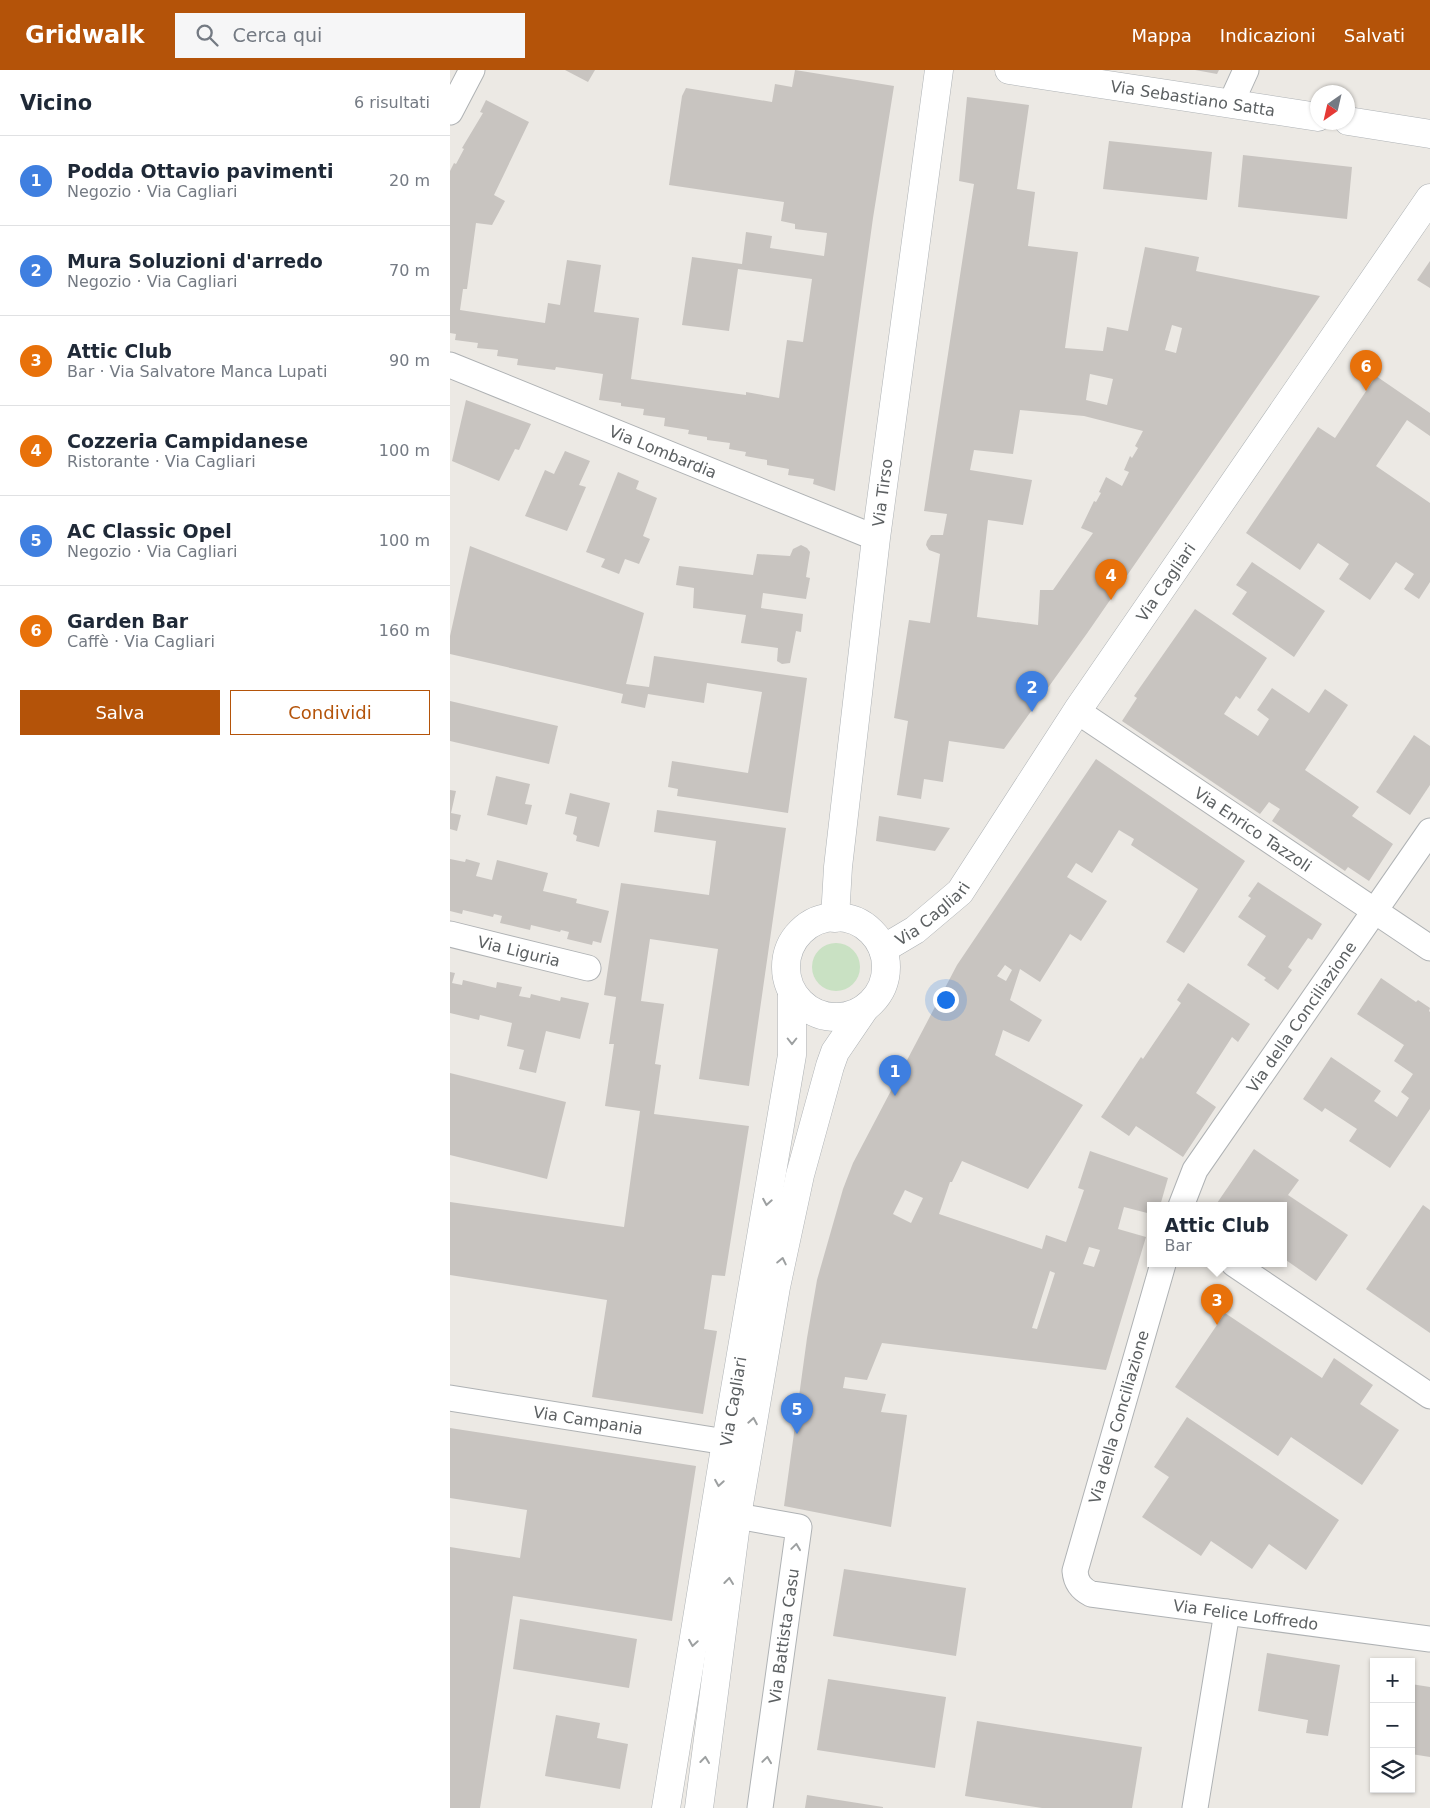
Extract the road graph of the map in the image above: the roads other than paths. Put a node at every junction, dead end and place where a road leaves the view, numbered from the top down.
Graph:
1 (939, 70) edge
2 (1009, 70) edge
3 (1246, 70) edge
4 (465, 72) edge
5 (1231, 103) junction
6 (450, 112) edge
7 (1310, 115) edge
8 (1355, 122) edge
9 (1430, 134) edge
10 (1430, 198) edge
11 (450, 366) edge
12 (876, 538) junction
13 (1077, 711) junction
14 (1430, 831) edge
15 (1375, 911) junction
16 (835, 918) junction
17 (450, 934) edge
18 (1430, 948) edge
19 (883, 949) junction
20 (588, 968) dead end
21 (792, 993) junction
22 (865, 1008) junction
23 (1183, 1202) edge
24 (1162, 1267) edge
25 (1238, 1267) edge
26 (1430, 1396) edge
27 (450, 1398) edge
28 (726, 1442) junction
29 (737, 1516) junction
30 (1075, 1571) joint
31 (1227, 1612) junction
32 (1430, 1639) edge
33 (666, 1808) edge
34 (699, 1808) edge
35 (760, 1808) edge
36 (1195, 1808) edge

1 - 12 main road, Via Tirso
2 - 5 main road, Via Sebastiano Satta
3 - 5 street
4 - 6 street
5 - 7 main road, Via Sebastiano Satta
8 - 9 main road
10 - 13 main road, Via Cagliari
11 - 12 street, Via Lombardia
12 - 16 main road, Via Tirso
13 - 15 street, Via Enrico Tazzoli
13 - 19 main road, Via Cagliari
14 - 15 street, Via della Conciliazione
15 - 18 street, Via Enrico Tazzoli
15 - 23 street, Via della Conciliazione
16 - 19 main road
16 - 21 main road
17 - 20 street, Via Liguria
19 - 22 main road
21 - 22 main road
21 -> 28 main road, Via Cagliari
29 -> 22 main road, Via Cagliari
24 - 30 street, Via della Conciliazione
25 - 26 street
27 - 28 street, Via Campania
28 -> 33 main road, Via Cagliari
34 -> 29 main road, Via Cagliari
35 -> 29 street, Via Battista Casu
30 - 31 street, Via Felice Loffredo
31 - 32 street, Via Felice Loffredo
31 - 36 street

